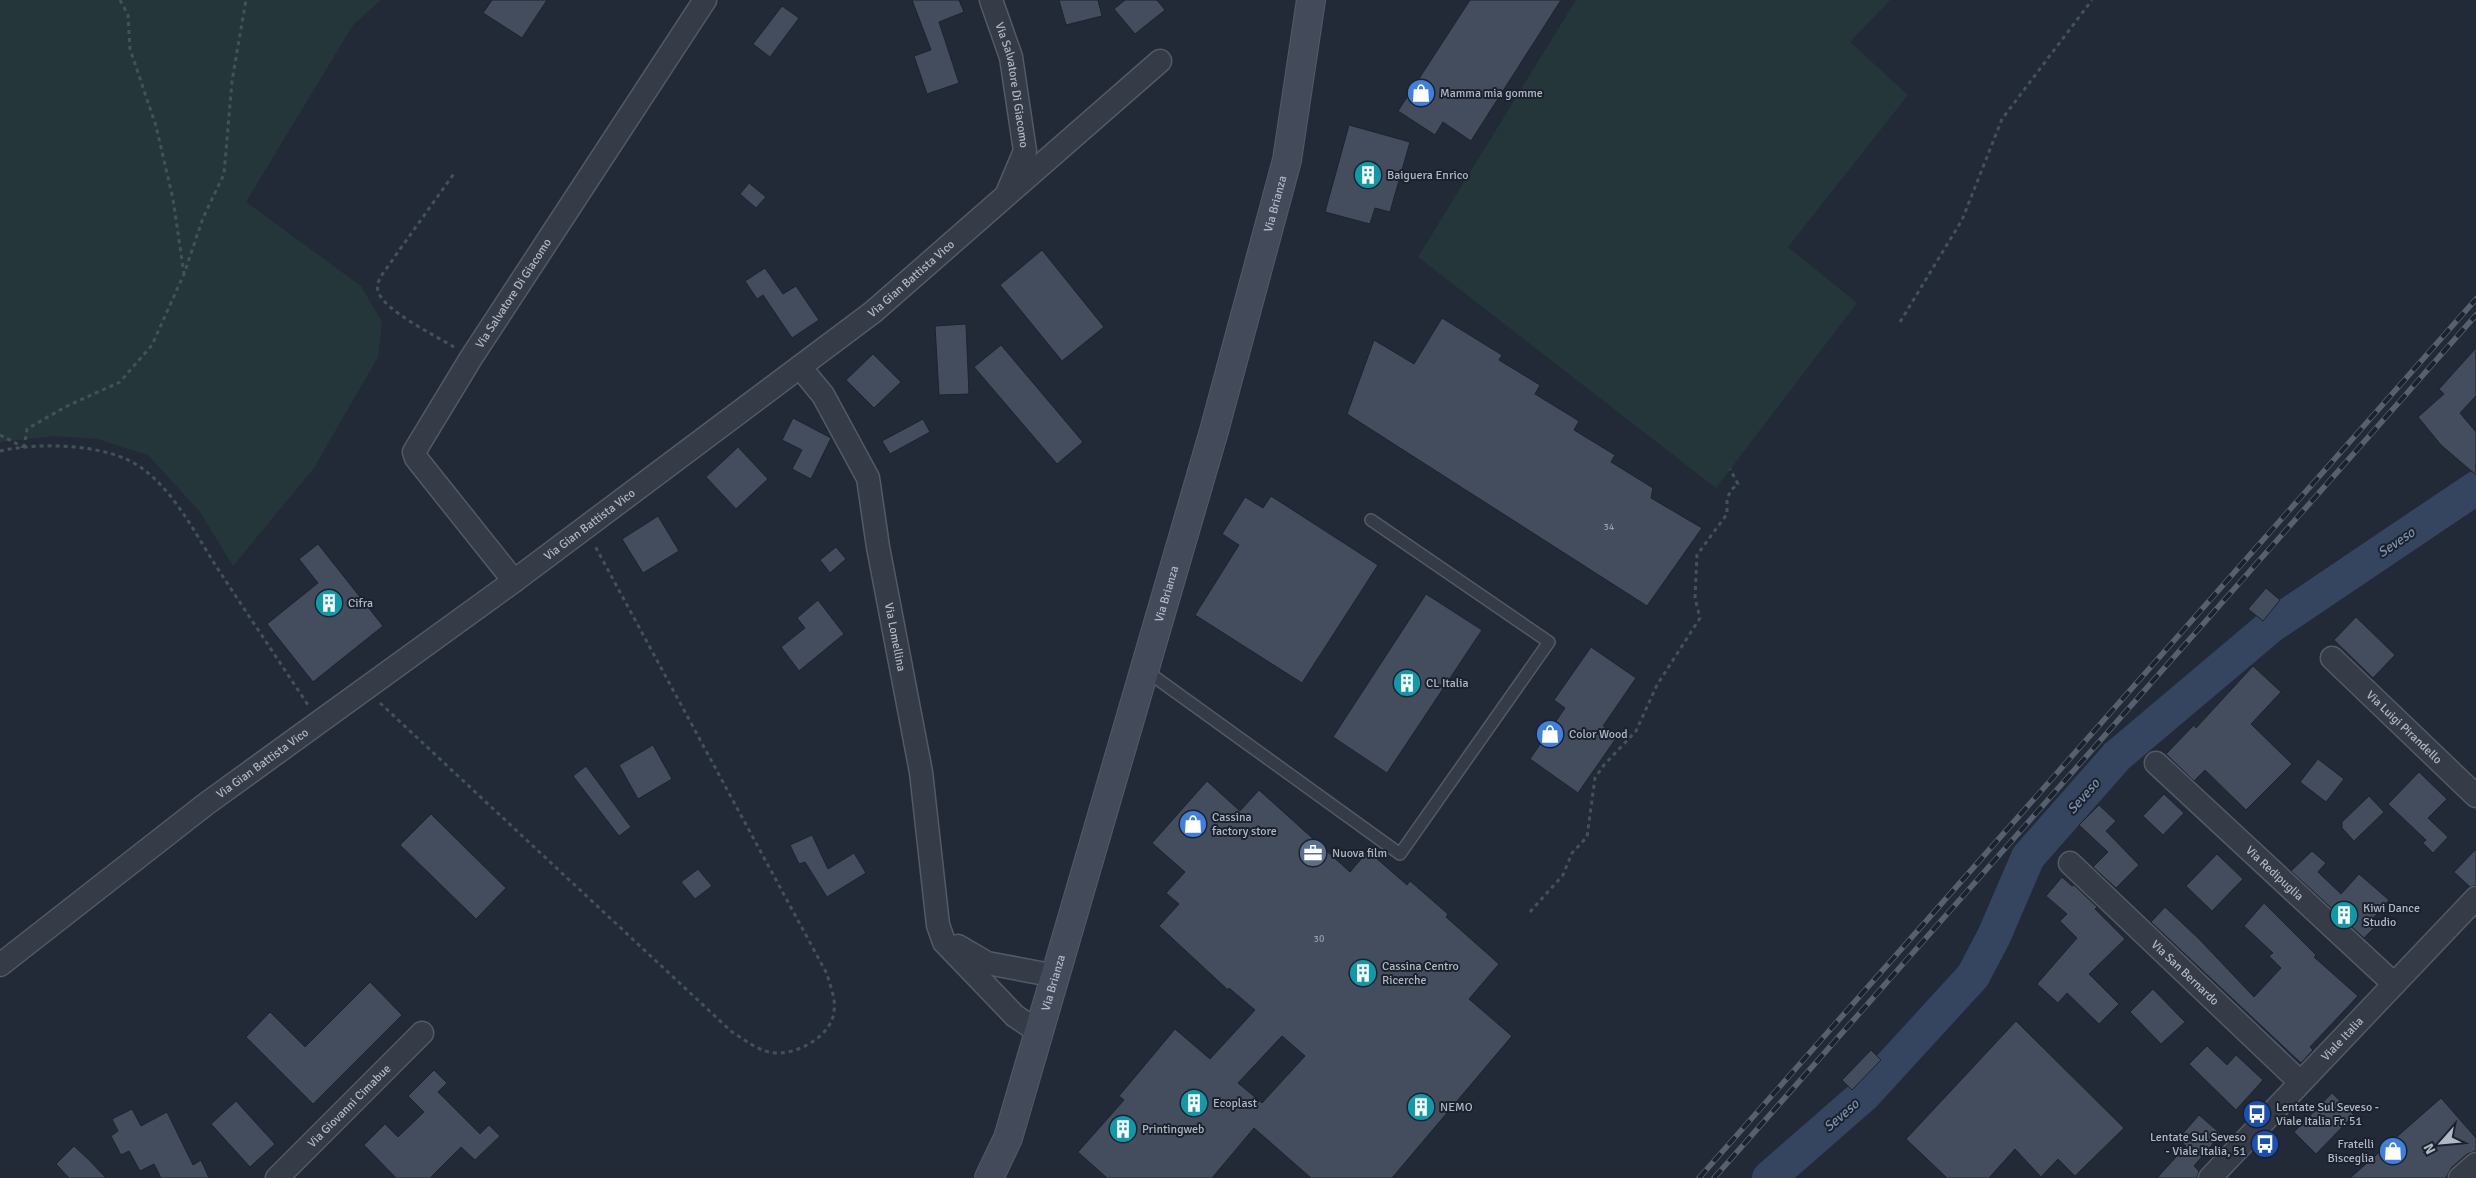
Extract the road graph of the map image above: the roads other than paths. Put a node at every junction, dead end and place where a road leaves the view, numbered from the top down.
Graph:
1 (705, 0) edge
2 (991, 0) edge
3 (1311, 0) edge
4 (1160, 61) dead end
5 (1006, 196) junction
6 (800, 367) junction
7 (1371, 520) dead end
8 (514, 581) junction
9 (2332, 658) dead end
10 (1144, 668) junction
11 (2156, 763) dead end
12 (2476, 796) edge
13 (2070, 863) dead end
14 (2476, 898) edge
15 (938, 925) junction
16 (0, 965) edge
17 (1056, 976) junction
18 (2394, 984) junction
19 (1039, 1032) junction
20 (422, 1033) dead end
21 (2300, 1082) junction
22 (2476, 1164) edge
23 (277, 1178) edge
24 (989, 1178) edge
25 (2210, 1178) edge
26 (2460, 1178) edge

1 - 8 street, Via Salvatore Di Giacomo
2 - 5 street, Via Salvatore Di Giacomo
3 - 10 street, Via Brianza
4 - 5 street, Via Gian Battista Vico
5 - 6 street, Via Gian Battista Vico
6 - 8 street, Via Gian Battista Vico
6 - 15 street, Via Lomellina
7 - 10 lane
8 - 16 street, Via Gian Battista Vico
9 - 12 street, Via Luigi Pirandello
10 - 17 street, Via Brianza
11 - 18 street, Via Redipuglia
13 - 21 street, Via San Bernardo
14 - 18 street, Viale Italia
15 - 17 street
15 - 19 street, Via Lomellina
17 - 19 street, Via Brianza
18 - 21 street, Viale Italia
19 - 24 street, Via Brianza
20 - 23 street, Via Giovanni Cimabue
21 - 25 street, Viale Italia
22 - 26 street

